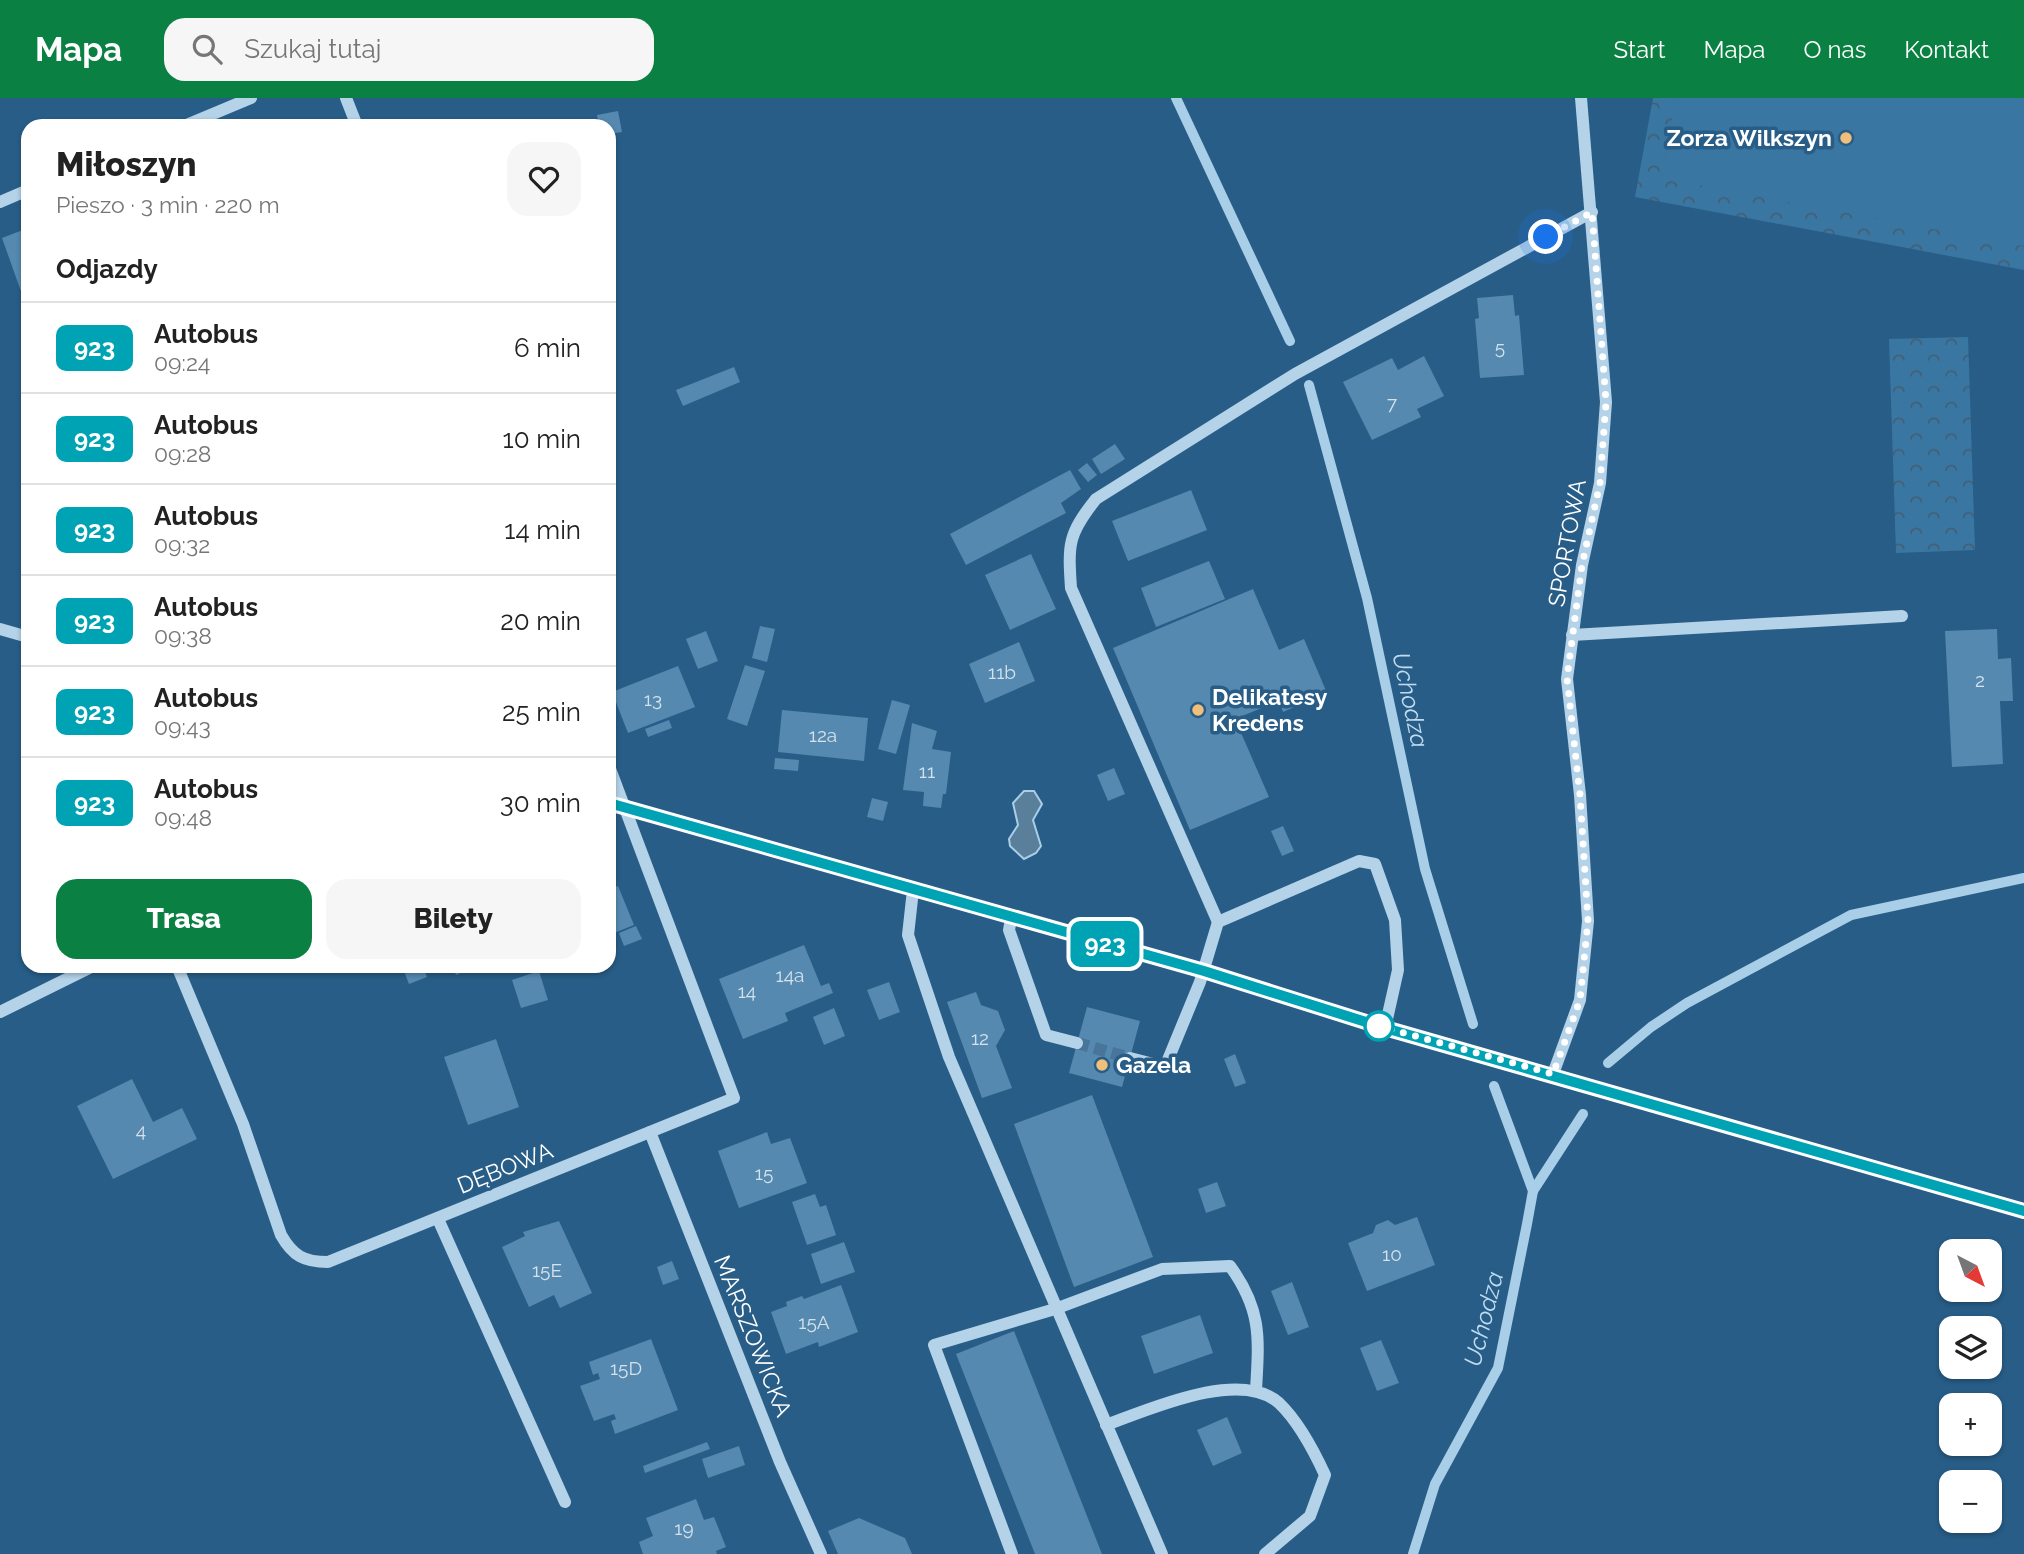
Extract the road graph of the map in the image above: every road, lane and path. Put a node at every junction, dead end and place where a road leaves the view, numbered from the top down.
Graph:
1 (251, 98) edge
2 (346, 98) edge
3 (1581, 98) edge
4 (201, 119) edge
5 (354, 119) edge
6 (21, 193) edge
7 (0, 202) edge
8 (1592, 212) junction
9 (1902, 616) dead end
10 (0, 629) edge
11 (21, 635) edge
12 (1572, 635) junction
13 (616, 783) edge
14 (616, 805) edge
15 (626, 808) junction
16 (913, 890) junction
17 (1011, 919) junction
18 (1218, 922) junction
19 (1204, 971) junction
20 (79, 973) edge
21 (180, 973) edge
22 (0, 1012) edge
23 (1385, 1028) junction
24 (1077, 1043) tunnel mouth
25 (1130, 1058) tunnel mouth
26 (1553, 1074) junction
27 (650, 1132) junction
28 (2024, 1211) edge
29 (438, 1219) junction
30 (1055, 1309) junction
31 (1256, 1390) junction
32 (1106, 1425) junction
33 (565, 1502) dead end
34 (821, 1554) edge
35 (1012, 1554) edge
36 (1162, 1554) edge
37 (1265, 1554) edge

1 - 4 street
2 - 5 street
3 - 8 street, SPORTOWA
6 - 7 street
8 - 12 street, SPORTOWA
8 - 18 street
9 - 12 street
10 - 11 street
12 - 26 street, SPORTOWA
13 - 15 street
14 - 15 street
15 - 16 street
15 - 27 street, DĘBOWA
16 - 17 street
16 - 30 street
17 - 19 street
17 - 24 street
18 - 19 street
18 - 23 street
19 - 23 street
19 - 25 street
20 - 22 street
21 - 29 street, DĘBOWA
23 - 26 street
26 - 28 street
27 - 29 street, DĘBOWA
27 - 34 street, MARSZOWICKA
29 - 33 street
30 - 31 street
30 - 32 street
30 - 35 street
31 - 32 street
31 - 37 street
32 - 36 street

